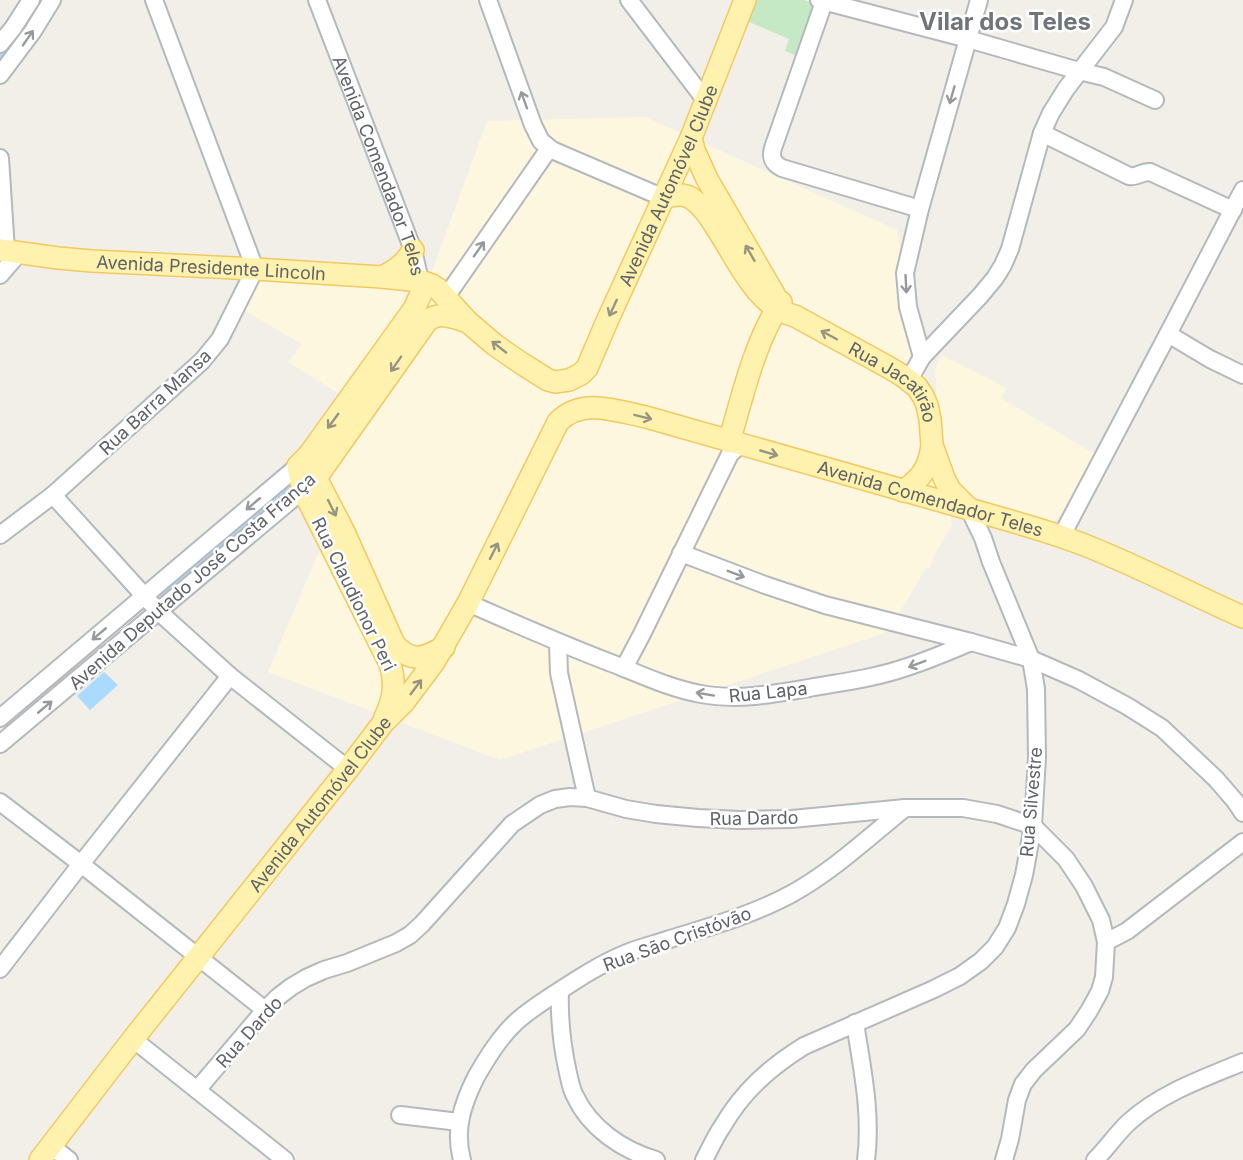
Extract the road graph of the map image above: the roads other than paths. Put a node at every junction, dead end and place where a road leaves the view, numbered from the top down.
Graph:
1 (31, 0) edge
2 (52, 0) edge
3 (154, 0) edge
4 (317, 0) edge
5 (488, 0) edge
6 (629, 0) edge
7 (745, 0) edge
8 (979, 0) edge
9 (1124, 0) edge
10 (821, 1) edge
11 (968, 39) junction
12 (0, 44) edge
13 (1079, 71) junction
14 (0, 75) edge
15 (1155, 100) dead end
16 (706, 101) junction
17 (1042, 133) junction
18 (691, 138) junction
19 (552, 150) junction
20 (0, 158) edge
21 (1243, 190) edge
22 (664, 198) junction
23 (709, 201) junction
24 (920, 209) junction
25 (1233, 210) junction
26 (413, 250) junction
27 (8, 251) edge
28 (255, 269) junction
29 (0, 275) edge
30 (382, 277) junction
31 (420, 281) junction
32 (446, 297) junction
33 (785, 310) junction
34 (468, 322) junction
35 (1168, 334) junction
36 (922, 357) junction
37 (587, 368) junction
38 (1243, 375) edge
39 (548, 380) junction
40 (909, 380) junction
41 (607, 409) junction
42 (558, 422) junction
43 (932, 445) junction
44 (733, 447) junction
45 (303, 460) junction
46 (309, 484) junction
47 (903, 491) junction
48 (53, 495) junction
49 (969, 509) junction
50 (0, 535) edge
51 (1061, 537) junction
52 (681, 553) junction
53 (144, 597) junction
54 (468, 603) junction
55 (158, 611) junction
56 (1243, 617) edge
57 (971, 642) junction
58 (558, 643) junction
59 (444, 647) junction
60 (1031, 659) junction
61 (624, 668) junction
62 (230, 676) junction
63 (0, 718) edge
64 (383, 723) junction
65 (2, 739) edge
66 (348, 769) junction
67 (587, 798) junction
68 (0, 802) edge
69 (905, 808) junction
70 (1243, 813) edge
71 (1033, 826) junction
72 (1243, 842) edge
73 (81, 864) junction
74 (1106, 942) junction
75 (198, 957) junction
76 (0, 969) edge
77 (560, 991) junction
78 (265, 1010) junction
79 (855, 1023) junction
80 (133, 1039) junction
81 (1243, 1062) edge
82 (197, 1090) junction
83 (400, 1115) dead end
84 (459, 1122) junction
85 (45, 1153) edge
86 (69, 1160) edge
87 (285, 1160) edge
88 (462, 1160) edge
89 (656, 1160) edge
90 (704, 1160) edge
91 (866, 1160) edge
92 (1004, 1160) edge
93 (1095, 1160) edge

1 - 12 street
14 -> 2 street
3 - 28 street
4 - 26 street, Avenida Comendador Teles
19 -> 5 street
6 - 16 street
7 - 16 main road, Avenida Automóvel Clube
8 - 11 street
9 - 13 street
10 - 11 street
10 - 24 street
11 - 13 street
11 -> 24 street
13 - 15 street
13 - 17 street
16 - 18 main road, Avenida Automóvel Clube
17 - 25 street
17 - 36 street
18 - 22 main road, Avenida Automóvel Clube
18 - 23 main road, Rua Jacatirão
19 - 22 street
32 -> 19 street
20 - 27 street
21 - 25 street
22 - 23 main road, Rua Jacatirão
22 -> 37 main road, Avenida Automóvel Clube
33 -> 23 main road, Rua Jacatirão
24 -> 36 street
25 - 35 street
26 - 30 main road
26 - 31 street, Avenida Comendador Teles
27 - 28 main road, Avenida Presidente Lincoln
27 - 29 street
28 - 30 main road, Avenida Presidente Lincoln
28 - 48 street, Rua Barra Mansa
30 - 31 main road, Avenida Presidente Lincoln
31 - 32 main road, Avenida Comendador Teles
31 -> 45 main road, Avenida Deputado José Costa França
32 - 34 main road, Avenida Comendador Teles
40 -> 33 main road, Rua Jacatirão
33 - 44 main road
39 -> 34 main road, Avenida Comendador Teles
34 -> 46 main road, Avenida Deputado José Costa França
35 - 38 street
35 - 51 street
36 - 40 street
37 - 39 main road
37 - 41 main road
39 - 42 main road
40 - 43 main road, Rua Jacatirão
41 - 42 main road, Avenida Comendador Teles
41 -> 44 main road, Avenida Comendador Teles
54 -> 42 main road, Avenida Automóvel Clube
43 - 47 main road
43 - 49 main road, Rua Jacatirão
44 -> 47 main road, Avenida Comendador Teles
44 - 52 street
45 - 46 main road, Rua Claudionor Peri
45 -> 53 street, Avenida Deputado José Costa França
46 - 55 street, Avenida Deputado José Costa França
46 -> 59 main road, Rua Claudionor Peri
46 - 64 main road, Rua Claudionor Peri
47 - 49 main road, Avenida Comendador Teles
48 - 50 street, Rua Barra Mansa
48 - 53 street
49 - 51 main road, Avenida Comendador Teles
49 - 60 street, Rua Silvestre
51 - 56 main road, Avenida Comendador Teles
52 -> 57 street
52 - 61 street
53 - 55 street
53 -> 63 street, Avenida Deputado José Costa França
54 - 58 street, Rua Lapa
54 - 59 main road, Avenida Automóvel Clube
55 - 62 street
65 -> 55 street, Avenida Deputado José Costa França
57 - 60 street
57 -> 61 street, Rua Lapa
58 - 61 street, Rua Lapa
58 - 67 street
64 -> 59 main road, Avenida Automóvel Clube
60 - 70 street
60 - 71 street, Rua Silvestre
62 - 66 street
62 - 73 street
64 - 66 main road, Avenida Automóvel Clube
66 - 75 main road, Avenida Automóvel Clube
67 - 69 street, Rua Dardo
67 - 78 street, Rua Dardo
68 - 73 street
69 - 71 street, Rua Dardo
69 - 77 street, Rua São Cristóvão
71 - 74 street, Rua Dardo
71 - 79 street, Rua Silvestre
72 - 74 street
73 - 75 street
73 - 76 street
74 - 92 street, Rua Dardo
75 - 78 street
75 - 80 main road, Avenida Automóvel Clube
77 - 84 street, Rua São Cristóvão
77 - 89 street
78 - 82 street, Rua Dardo
79 - 90 street, Rua Silvestre
79 - 91 street
80 - 82 street
80 - 85 main road, Avenida Automóvel Clube
81 - 93 street
82 - 87 street
83 - 84 street
84 - 88 street, Rua São Cristóvão
85 - 86 street

